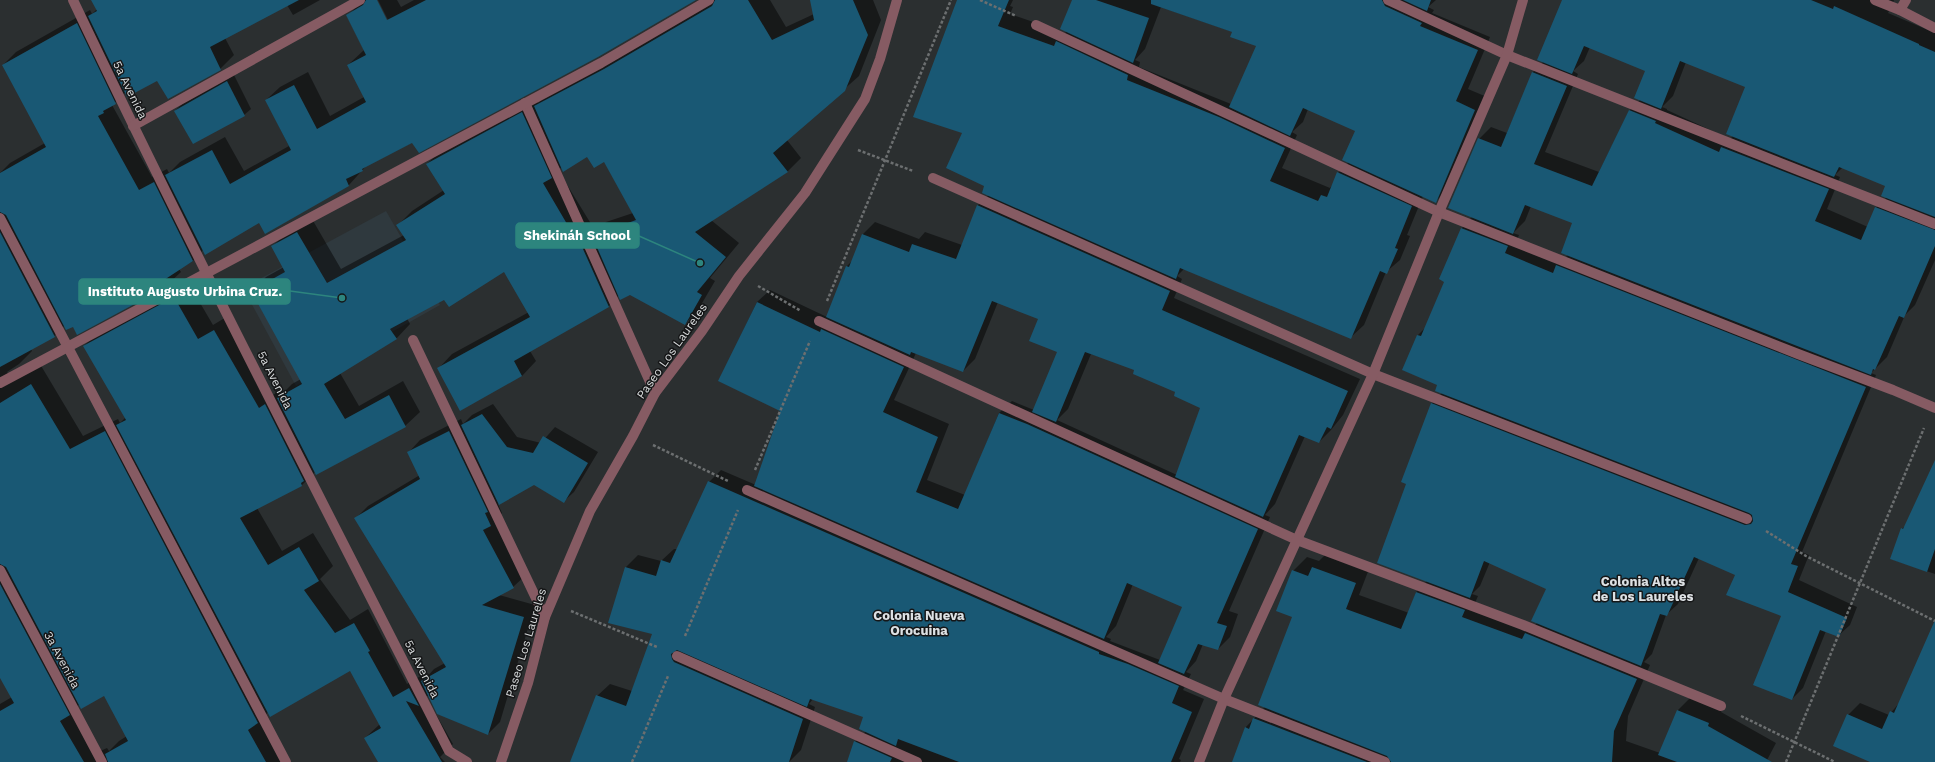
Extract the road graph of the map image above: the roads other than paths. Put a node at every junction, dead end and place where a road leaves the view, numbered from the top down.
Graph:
1 (73, 0) edge
2 (360, 0) edge
3 (709, 0) edge
4 (897, 0) edge
5 (1388, 0) edge
6 (1523, 0) edge
7 (1874, 0) edge
8 (1906, 0) edge
9 (1900, 10) junction
10 (1036, 25) road end
11 (1935, 28) edge
12 (1508, 55) junction
13 (525, 103) junction
14 (133, 126) junction
15 (932, 178) road end
16 (1439, 212) junction
17 (0, 218) edge
18 (1935, 224) edge
19 (206, 272) junction
20 (819, 321) road end
21 (413, 340) dead end
22 (67, 347) junction
23 (1373, 374) junction
24 (0, 383) edge
25 (655, 393) junction
26 (1934, 408) edge
27 (747, 490) road end
28 (1747, 519) road end
29 (1297, 540) junction
30 (0, 570) edge
31 (546, 617) junction
32 (677, 656) road end
33 (1224, 699) junction
34 (1721, 706) road end
35 (102, 762) edge
36 (286, 762) edge
37 (466, 762) edge
38 (501, 762) edge
39 (917, 762) edge
40 (1199, 762) edge
41 (1385, 762) edge

1 - 14 street, 5a Avenida
2 - 14 street
3 - 13 street
4 - 25 street, Paseo Los Laureles
5 - 12 street
6 - 12 street
7 - 9 street
8 - 9 street
9 - 11 street
10 - 16 street
12 - 16 street
12 - 18 street
13 - 19 street
13 - 25 street
14 - 19 street, 5a Avenida
15 - 23 street
16 - 23 street
16 - 26 street
17 - 22 street
19 - 22 street
19 - 37 street, 5a Avenida
20 - 29 street
21 - 31 street
22 - 24 street
22 - 36 street
23 - 28 street
23 - 29 street
25 - 31 street, Paseo Los Laureles
27 - 33 street
29 - 33 street
29 - 34 street
30 - 35 street, 3a Avenida
31 - 38 street, Paseo Los Laureles
32 - 39 street
33 - 40 street
33 - 41 street

